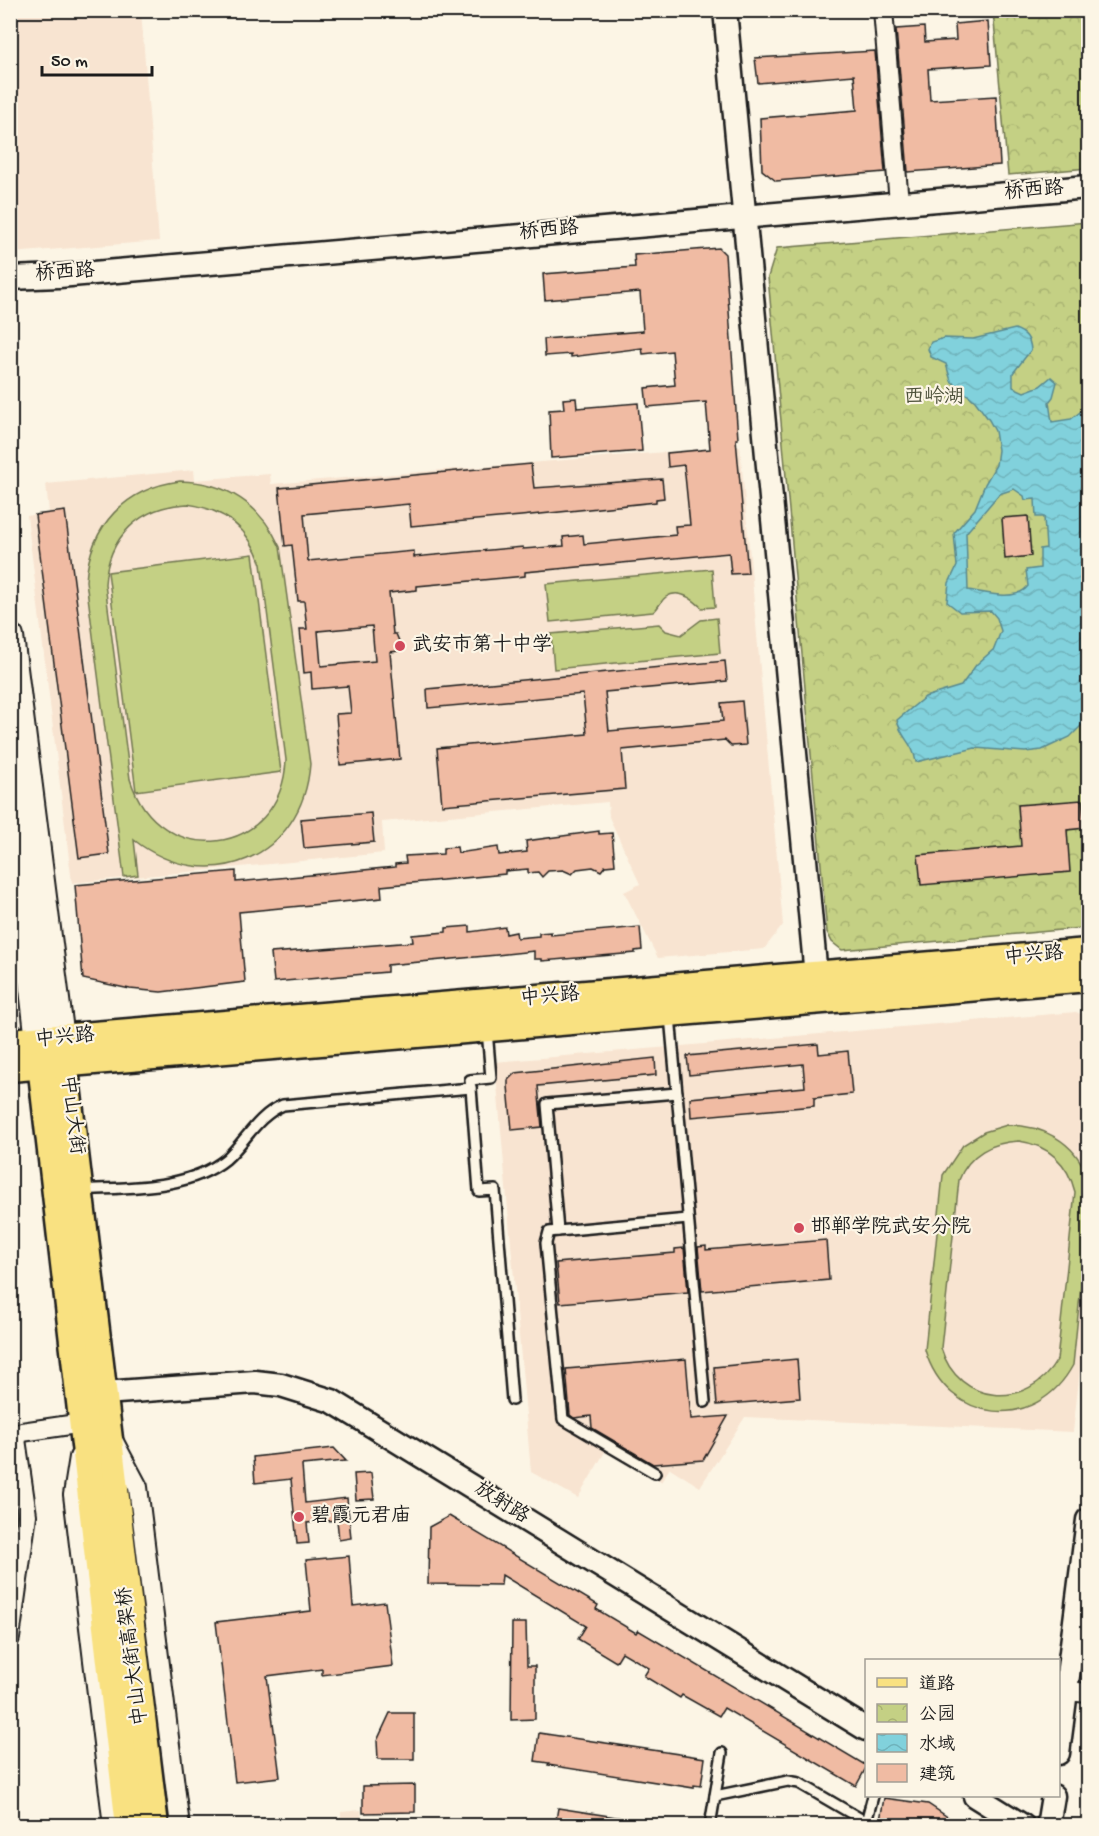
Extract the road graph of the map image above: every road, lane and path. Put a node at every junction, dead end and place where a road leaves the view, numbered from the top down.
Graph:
1 (724, 10) edge
2 (882, 10) edge
3 (1089, 187) edge
4 (899, 203) junction
5 (744, 215) junction
6 (10, 278) edge
7 (10, 637) edge
8 (10, 789) edge
9 (1089, 953) edge
10 (816, 976) junction
11 (1089, 976) edge
12 (669, 1012) junction
13 (487, 1027) junction
14 (10, 1043) edge
15 (51, 1052) junction
16 (10, 1067) edge
17 (471, 1088) junction
18 (677, 1093) junction
19 (80, 1190) junction
20 (688, 1219) junction
21 (558, 1231) junction
22 (104, 1393) junction
23 (512, 1400) dead end
24 (705, 1402) dead end
25 (91, 1427) junction
26 (655, 1473) dead end
27 (103, 1487) junction
28 (19, 1517) edge
29 (1089, 1520) edge
30 (10, 1638) edge
31 (1078, 1692) edge
32 (865, 1728) edge
33 (1060, 1751) edge
34 (722, 1753) dead end
35 (715, 1796) junction
36 (873, 1797) edge
37 (977, 1797) edge
38 (1053, 1797) edge
39 (866, 1824) edge
40 (113, 1826) edge
41 (130, 1826) edge
42 (154, 1826) edge
43 (180, 1826) edge
44 (710, 1826) edge
45 (1023, 1826) edge
46 (1048, 1826) edge

1 - 5 street
2 - 4 street
3 - 4 street, 桥西路
4 - 5 street, 桥西路
5 - 6 street, 桥西路
5 - 10 street
7 - 15 main road, 中山大街
8 - 15 main road, 中山大街
9 - 10 main road, 中兴路
10 - 15 main road, 中兴路
11 - 12 main road, 中兴路
12 - 13 main road, 中兴路
12 - 18 lane
13 - 15 main road, 中兴路
13 - 17 lane
14 - 15 main road, 中兴路
15 - 16 main road, 中兴路
15 - 19 main road, 中山大街
15 - 25 main road, 中山大街
17 - 19 lane
17 - 23 lane
18 - 20 lane
18 - 21 lane
19 - 22 main road, 中山大街
20 - 21 lane
20 - 24 lane
21 - 26 lane
22 - 25 main road, 中山大街
22 - 32 street, 放射路
25 - 27 main road, 中山大街
25 - 28 street
25 - 40 street
25 - 43 street
27 - 41 main road, 中山大街高架桥
27 - 42 main road, 中山大街高架桥
28 - 30 street
29 - 31 street
31 - 33 street
34 - 35 lane
35 - 39 lane
35 - 44 lane
36 - 39 lane
37 - 45 street
38 - 46 street

